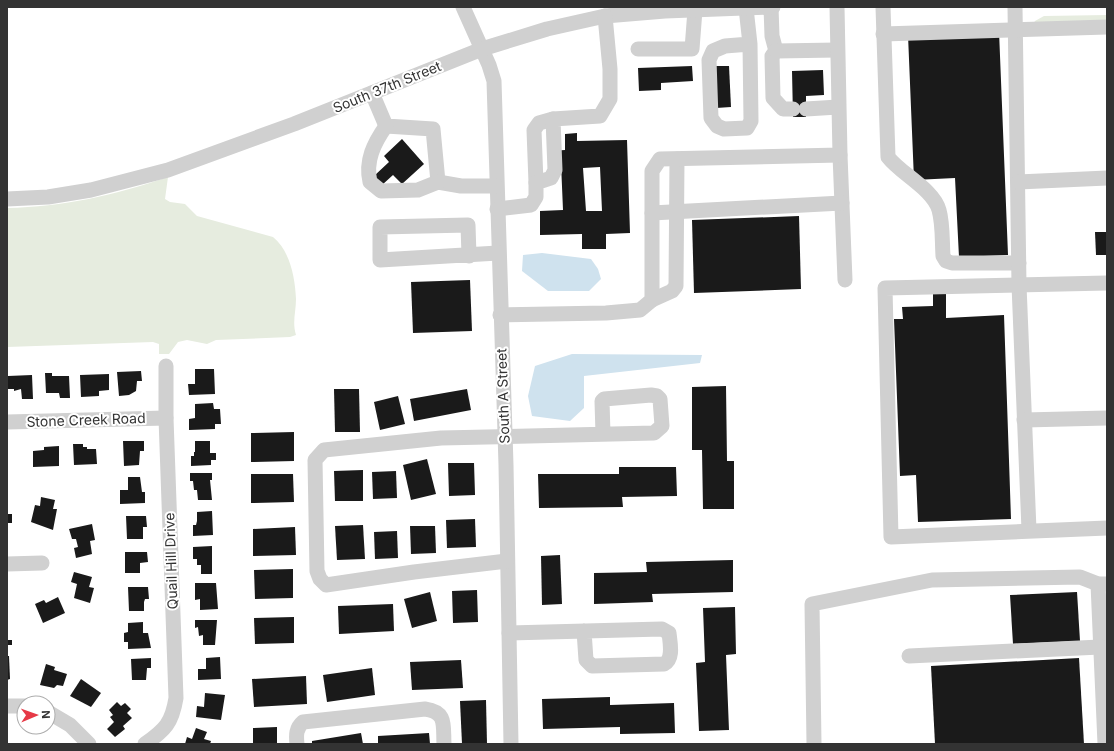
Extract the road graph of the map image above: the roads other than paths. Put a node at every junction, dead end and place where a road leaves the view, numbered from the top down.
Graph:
1 (463, 7) edge
2 (772, 7) edge
3 (837, 7) edge
4 (883, 7) edge
5 (1014, 7) edge
6 (746, 8) edge
7 (695, 10) junction
8 (605, 16) junction
9 (1107, 27) edge
10 (1015, 30) junction
11 (883, 34) junction
12 (750, 44) junction
13 (482, 49) junction
14 (638, 49) dead end
15 (837, 50) junction
16 (776, 51) junction
17 (372, 93) junction
18 (838, 107) junction
19 (386, 126) junction
20 (840, 155) junction
21 (677, 159) junction
22 (1107, 178) edge
23 (438, 182) junction
24 (1018, 182) junction
25 (496, 186) junction
26 (7, 199) edge
27 (842, 203) junction
28 (497, 209) junction
29 (678, 211) junction
30 (652, 212) junction
31 (498, 254) junction
32 (469, 256) junction
33 (1019, 263) junction
34 (845, 280) dead end
35 (1107, 283) edge
36 (1019, 284) junction
37 (652, 300) junction
38 (500, 315) junction
39 (166, 366) dead end
40 (166, 418) junction
41 (1107, 418) edge
42 (1024, 420) junction
43 (7, 422) edge
44 (603, 434) dead end
45 (504, 437) junction
46 (1107, 528) edge
47 (1028, 530) junction
48 (507, 561) junction
49 (42, 563) dead end
50 (7, 564) edge
51 (1102, 584) edge
52 (584, 631) junction
53 (509, 633) junction
54 (1100, 647) junction
55 (909, 656) dead end
56 (1104, 677) edge
57 (1105, 702) edge
58 (56, 717) edge
59 (1106, 736) edge
60 (89, 744) edge
61 (145, 744) edge
62 (297, 744) edge
63 (444, 744) edge
64 (511, 744) edge
65 (814, 744) edge

1 - 13 street, South A Street
2 - 6 street, South 37th Street
2 - 16 street
3 - 15 street
4 - 11 street
5 - 10 street
6 - 7 street, South 37th Street
6 - 12 street
7 - 8 street, South 37th Street
7 - 14 street
8 - 13 street, South 37th Street
8 - 28 street
9 - 10 street
10 - 11 street
10 - 24 street
11 - 33 street
12 - 12 street
13 - 17 street, South 37th Street
13 - 25 street, South A Street
15 - 16 street
15 - 18 street
16 - 18 street
17 - 19 street
17 - 26 street, South 37th Street
18 - 20 street
19 - 23 street
19 - 23 street
20 - 21 street
20 - 27 street
21 - 29 street
21 - 30 street
22 - 24 street
23 - 25 street
24 - 33 street
25 - 28 street, South A Street
27 - 29 street
27 - 34 street
28 - 31 street, South A Street
29 - 30 street
29 - 37 street
30 - 37 street
31 - 32 street
31 - 38 street, South A Street
32 - 32 street
33 - 36 street
35 - 36 street
36 - 42 street
36 - 47 street
37 - 38 street
38 - 45 street, South A Street
39 - 40 street, Quail Hill Drive
40 - 43 street, Stone Creek Road
40 - 61 street, Quail Hill Drive
41 - 42 street
42 - 47 street
44 - 45 street
45 - 48 street, South A Street
45 - 48 street
46 - 47 street
48 - 53 street, South A Street
49 - 50 street
51 - 54 street
51 - 65 street
52 - 52 street
52 - 53 street
53 - 64 street, South A Street
54 - 55 street
54 - 56 street
56 - 57 street
57 - 59 street
58 - 60 street
62 - 63 street

